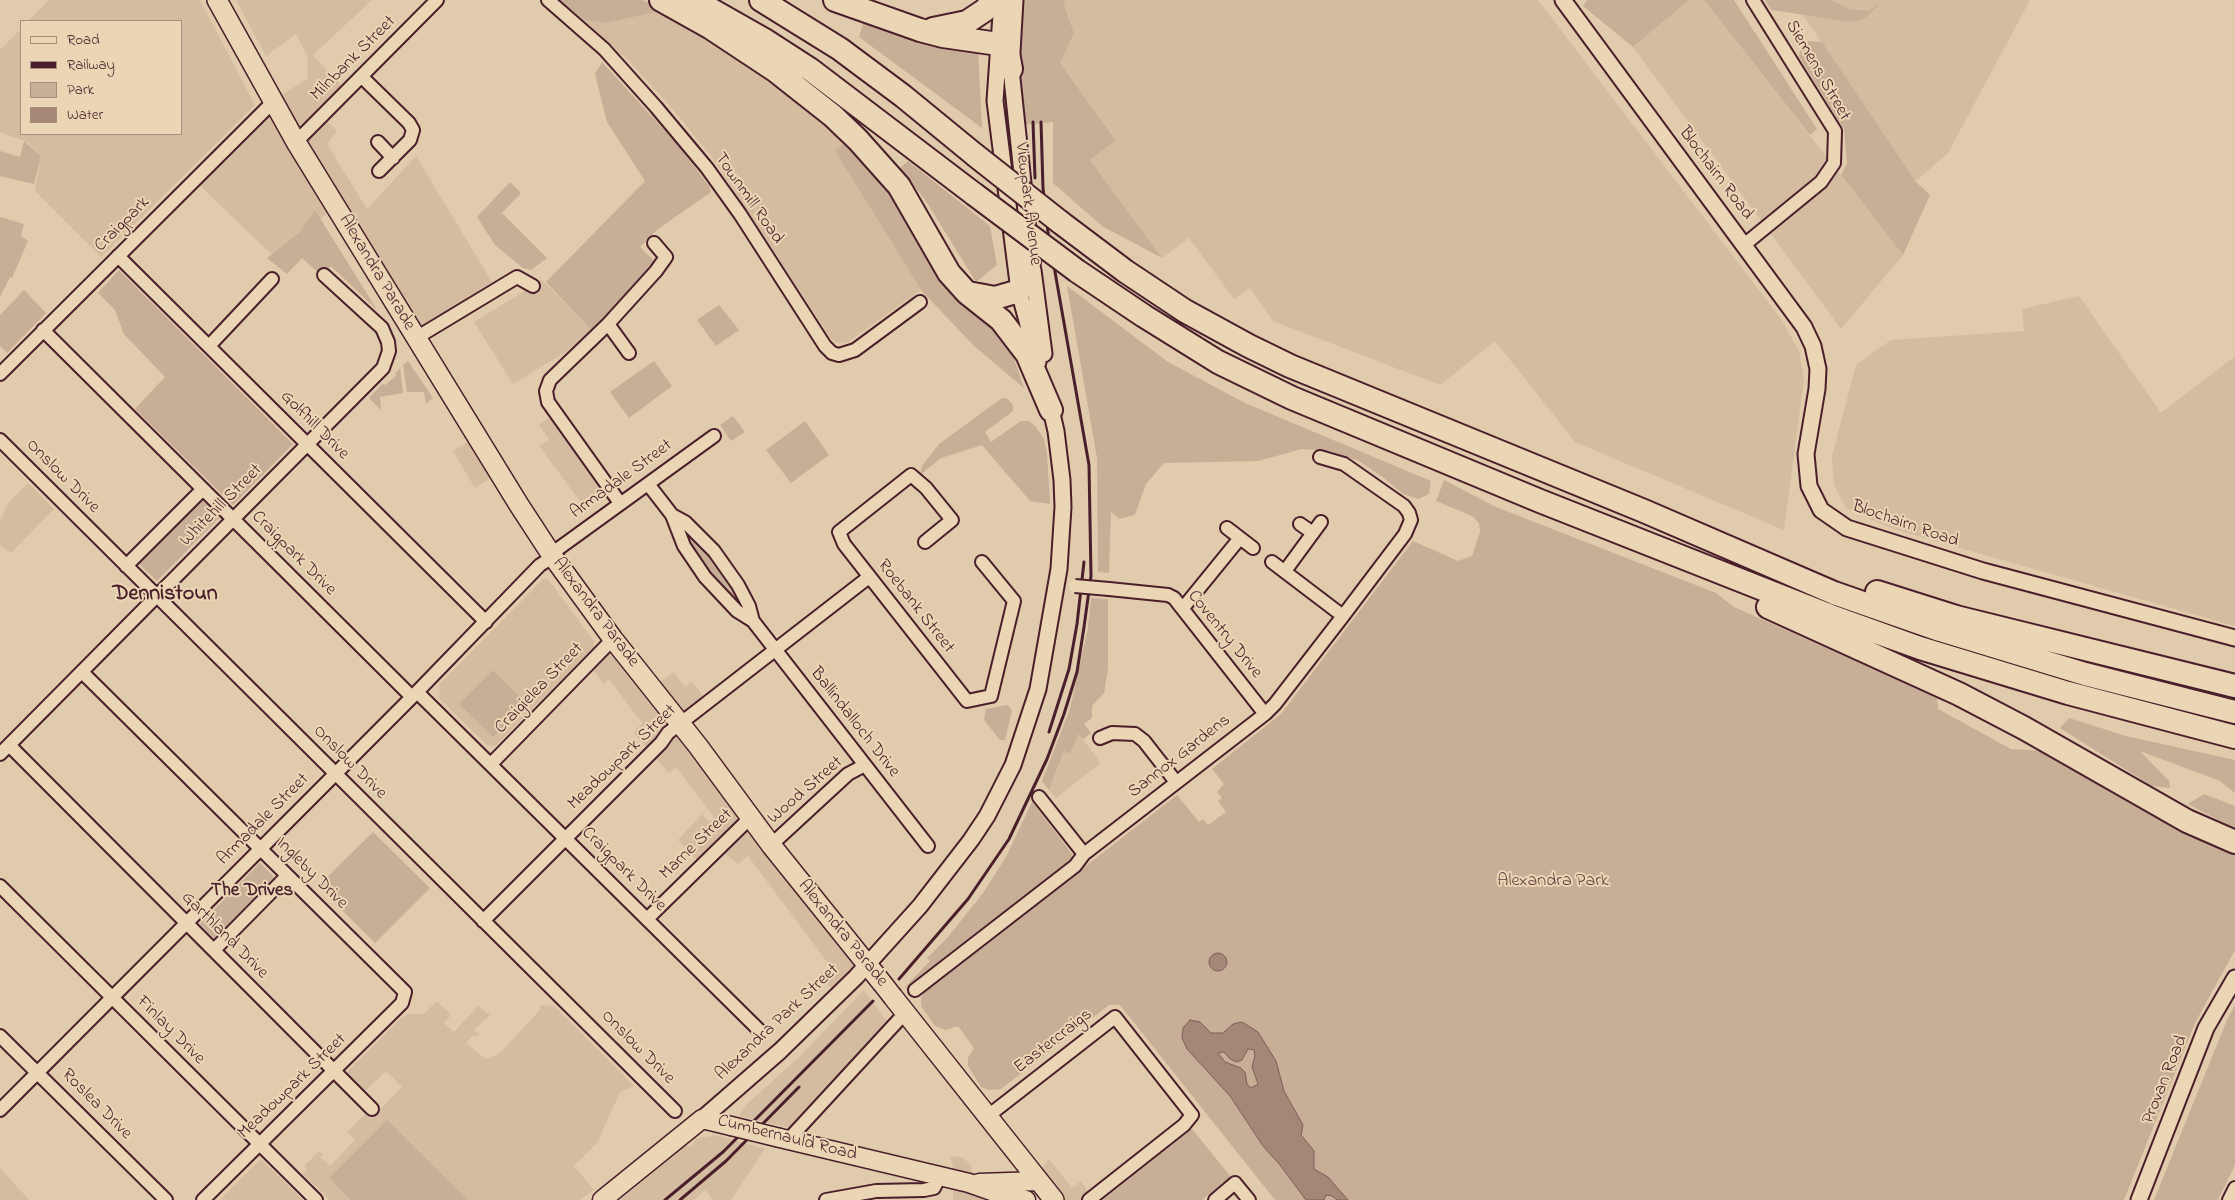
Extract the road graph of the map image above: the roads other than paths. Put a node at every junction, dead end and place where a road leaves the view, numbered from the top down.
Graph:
1 (218, 0) edge
2 (437, 0) edge
3 (548, 0) edge
4 (661, 0) edge
5 (694, 0) edge
6 (761, 0) edge
7 (835, 0) edge
8 (993, 0) edge
9 (1002, 0) edge
10 (1016, 0) edge
11 (1563, 0) edge
12 (1753, 0) edge
13 (920, 30) junction
14 (998, 44) junction
15 (1011, 69) junction
16 (362, 77) junction
17 (273, 102) junction
18 (296, 142) junction
19 (378, 142) dead end
20 (393, 158) junction
21 (379, 171) dead end
22 (654, 243) dead end
23 (1744, 245) junction
24 (1030, 251) junction
25 (118, 256) junction
26 (324, 275) dead end
27 (272, 279) dead end
28 (533, 286) dead end
29 (1018, 291) junction
30 (967, 293) junction
31 (920, 302) dead end
32 (608, 324) junction
33 (44, 330) junction
34 (416, 338) junction
35 (209, 346) junction
36 (629, 353) dead end
37 (3, 365) edge
38 (1051, 410) junction
39 (714, 436) dead end
40 (0, 440) edge
41 (308, 445) junction
42 (1320, 457) dead end
43 (648, 484) junction
44 (203, 489) junction
45 (1540, 501) junction
46 (620, 503) junction
47 (1644, 511) junction
48 (672, 515) junction
49 (233, 520) junction
50 (1321, 522) dead end
51 (1300, 524) dead end
52 (1227, 528) dead end
53 (1313, 534) junction
54 (1240, 538) junction
55 (925, 542) dead end
56 (1253, 548) dead end
57 (552, 555) junction
58 (982, 562) dead end
59 (1272, 562) dead end
60 (126, 566) junction
61 (1285, 571) junction
62 (869, 577) junction
63 (1057, 584) junction
64 (157, 596) junction
65 (1183, 608) junction
66 (1343, 616) junction
67 (753, 621) junction
68 (486, 622) junction
69 (2235, 638) edge
70 (613, 639) junction
71 (776, 650) junction
72 (82, 672) junction
73 (2235, 686) edge
74 (414, 694) junction
75 (2235, 712) edge
76 (1265, 714) junction
77 (679, 725) junction
78 (2235, 737) edge
79 (1100, 738) dead end
80 (5, 749) edge
81 (491, 764) junction
82 (865, 765) junction
83 (335, 774) junction
84 (1176, 782) junction
85 (1039, 797) dead end
86 (750, 818) junction
87 (565, 838) junction
88 (2235, 842) edge
89 (772, 846) junction
90 (928, 846) dead end
91 (260, 848) junction
92 (1084, 854) junction
93 (287, 876) junction
94 (0, 886) edge
95 (647, 919) junction
96 (483, 921) junction
97 (186, 922) junction
98 (214, 950) junction
99 (866, 965) junction
100 (2235, 978) edge
101 (915, 990) dead end
102 (112, 997) junction
103 (406, 997) joint
104 (905, 1013) junction
105 (761, 1032) dead end
106 (0, 1036) edge
107 (334, 1071) junction
108 (38, 1072) junction
109 (372, 1109) dead end
110 (0, 1110) edge
111 (675, 1110) dead end
112 (988, 1116) junction
113 (702, 1119) junction
114 (784, 1139) junction
115 (260, 1145) junction
116 (940, 1176) junction
117 (1039, 1181) junction
118 (969, 1183) junction
119 (2235, 1188) edge
120 (166, 1200) edge
121 (203, 1200) edge
122 (316, 1200) edge
123 (602, 1200) edge
124 (826, 1200) edge
125 (1026, 1200) edge
126 (1054, 1200) edge
127 (1089, 1200) edge
128 (1215, 1200) edge
129 (1248, 1200) edge
130 (2139, 1200) edge
131 (2229, 1200) edge

1 - 17 main road, Alexandra Parade
2 - 16 street, Milnbank Street
3 - 31 street, Townmill Road
4 - 30 highway
5 - 45 highway, bridge
6 - 47 highway, bridge
7 - 13 highway
8 - 13 highway
9 - 14 street, Viewpark Avenue
10 - 15 street, Viewpark Avenue
11 - 23 street, Blochairn Road
12 - 23 street, Siemens Street
13 - 14 highway
14 - 15 highway
14 - 29 street, Viewpark Avenue
15 - 24 street, Viewpark Avenue
16 - 18 street, Milnbank Street
16 - 20 street
17 - 18 main road, Alexandra Parade
17 - 25 street, Craigpark
18 - 34 main road, Alexandra Parade
19 - 20 street
20 - 21 street
22 - 32 street
23 - 69 street, Blochairn Road
24 - 29 highway
24 - 38 street, Viewpark Avenue
25 - 33 street, Craigpark
25 - 35 street, Golfhill Drive
26 - 41 street, Whitehill Street
27 - 35 street
28 - 34 street
29 - 30 highway
29 - 38 street, Viewpark Avenue
30 - 38 highway
32 - 36 street
32 - 46 street
33 - 37 street, Craigpark
33 - 44 street, Craigpark Drive
34 - 57 main road, Alexandra Parade
35 - 41 street, Golfhill Drive
38 - 63 street, Viewpark Avenue
39 - 43 street, Armadale Street
40 - 60 street, Onslow Drive
41 - 49 street, Whitehill Street
41 - 68 street, Golfhill Drive
42 - 66 street, Sannox Gardens
43 - 46 street, Armadale Street
43 - 48 street, Ballindalloch Drive
44 - 49 street, Craigpark Drive
44 - 60 street
45 - 78 highway
45 - 88 highway
46 - 57 street, Armadale Street
47 - 73 highway
47 - 75 highway
48 - 67 street, Ballindalloch Drive
48 - 67 street, Ballindalloch Drive
49 - 64 street, Whitehill Street
49 - 74 street, Craigpark Drive
50 - 53 street
51 - 53 street
52 - 54 street
53 - 61 street
54 - 56 street
54 - 65 street
55 - 62 street, Roebank Street
57 - 68 street, Armadale Street
57 - 70 main road, Alexandra Parade
58 - 62 street, Roebank Street
59 - 61 street
60 - 64 street, Onslow Drive
61 - 66 street
62 - 71 street, Meadowpark Street
63 - 65 street, Coventry Drive, bridge
63 - 99 street, Alexandra Park Street
64 - 72 street, Whitehill Street
64 - 83 street, Onslow Drive
65 - 76 street, Coventry Drive
66 - 76 street, Sannox Gardens
67 - 71 street, Ballindalloch Drive
68 - 74 street, Armadale Street
70 - 77 main road, Alexandra Parade
70 - 81 street, Craigielea Street
71 - 77 street, Meadowpark Street
71 - 82 street, Ballindalloch Drive
72 - 80 street, Whitehill Street
72 - 91 street, Ingleby Drive
74 - 81 street, Craigpark Drive
74 - 83 street, Armadale Street
76 - 84 street, Sannox Gardens
77 - 86 main road, Alexandra Parade
77 - 87 street, Meadowpark Street
79 - 84 street
80 - 97 street, Garthland Drive
81 - 87 street, Craigpark Drive
82 - 89 street, Wood Street
82 - 90 street, Ballindalloch Drive
83 - 91 street, Armadale Street
83 - 96 street, Onslow Drive
84 - 92 street, Sannox Gardens
85 - 92 street
86 - 89 main road, Alexandra Parade
86 - 95 street, Marne Street
87 - 95 street, Craigpark Drive
87 - 96 street, Meadowpark Street
89 - 99 main road, Alexandra Parade
91 - 93 street, Ingleby Drive
91 - 97 street, Armadale Street
92 - 101 street, Sannox Gardens
93 - 98 street
93 - 103 street, Ingleby Drive
94 - 102 street, Finlay Drive
95 - 105 street, Craigpark Drive
96 - 111 street, Onslow Drive
97 - 98 street, Garthland Drive
97 - 102 street, Armadale Street
98 - 107 street, Garthland Drive
99 - 104 main road, Alexandra Parade
99 - 113 street, Alexandra Park Street
100 - 130 street, Provan Road
102 - 108 street, Armadale Street
102 - 115 street, Finlay Drive
103 - 107 street, Meadowpark Street
104 - 112 main road, Alexandra Parade
104 - 114 street
106 - 108 street, Roslea Drive
107 - 109 street, Garthland Drive
107 - 115 street, Meadowpark Street
108 - 110 street, Armadale Street
108 - 120 street, Roslea Drive
112 - 117 main road, Alexandra Parade
112 - 127 street, Eastercraigs
113 - 114 main road, Cumbernauld Road, bridge
113 - 123 main road, Cumbernauld Road
114 - 116 main road, Cumbernauld Road
115 - 121 street, Meadowpark Street
115 - 122 street, Finlay Drive
116 - 118 main road, Cumbernauld Road
116 - 124 street
117 - 118 main road, Cumbernauld Road
117 - 126 main road
118 - 125 main road, Cumbernauld Road
119 - 131 street
128 - 129 street

